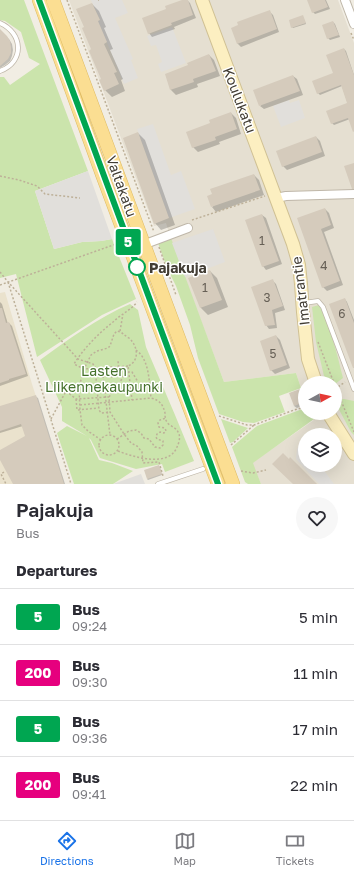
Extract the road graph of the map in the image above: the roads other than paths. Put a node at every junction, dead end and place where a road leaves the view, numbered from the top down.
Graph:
1 (39, 0) edge
2 (53, 0) edge
3 (202, 0) edge
4 (345, 0) edge
5 (0, 23) edge
6 (354, 24) edge
7 (0, 71) edge
8 (354, 194) edge
9 (277, 199) junction
10 (188, 228) dead end
11 (144, 244) junction
12 (130, 249) junction
13 (302, 304) junction
14 (314, 376) edge
15 (354, 389) edge
16 (332, 420) edge
17 (354, 454) edge
18 (204, 469) dead end
19 (158, 484) edge
20 (218, 484) edge
21 (233, 484) edge

1 - 12 main road, Valtakatu
2 - 11 main road, Valtakatu
3 - 9 street, Koulukatu
4 - 6 street
5 - 7 lane
8 - 9 street
9 - 13 street, Imatrantie
10 - 11 street
11 - 12 street
11 - 21 main road, Valtakatu
12 - 20 main road, Valtakatu
13 - 14 street, Imatrantie
13 - 15 lane
16 - 17 street
18 - 19 lane

